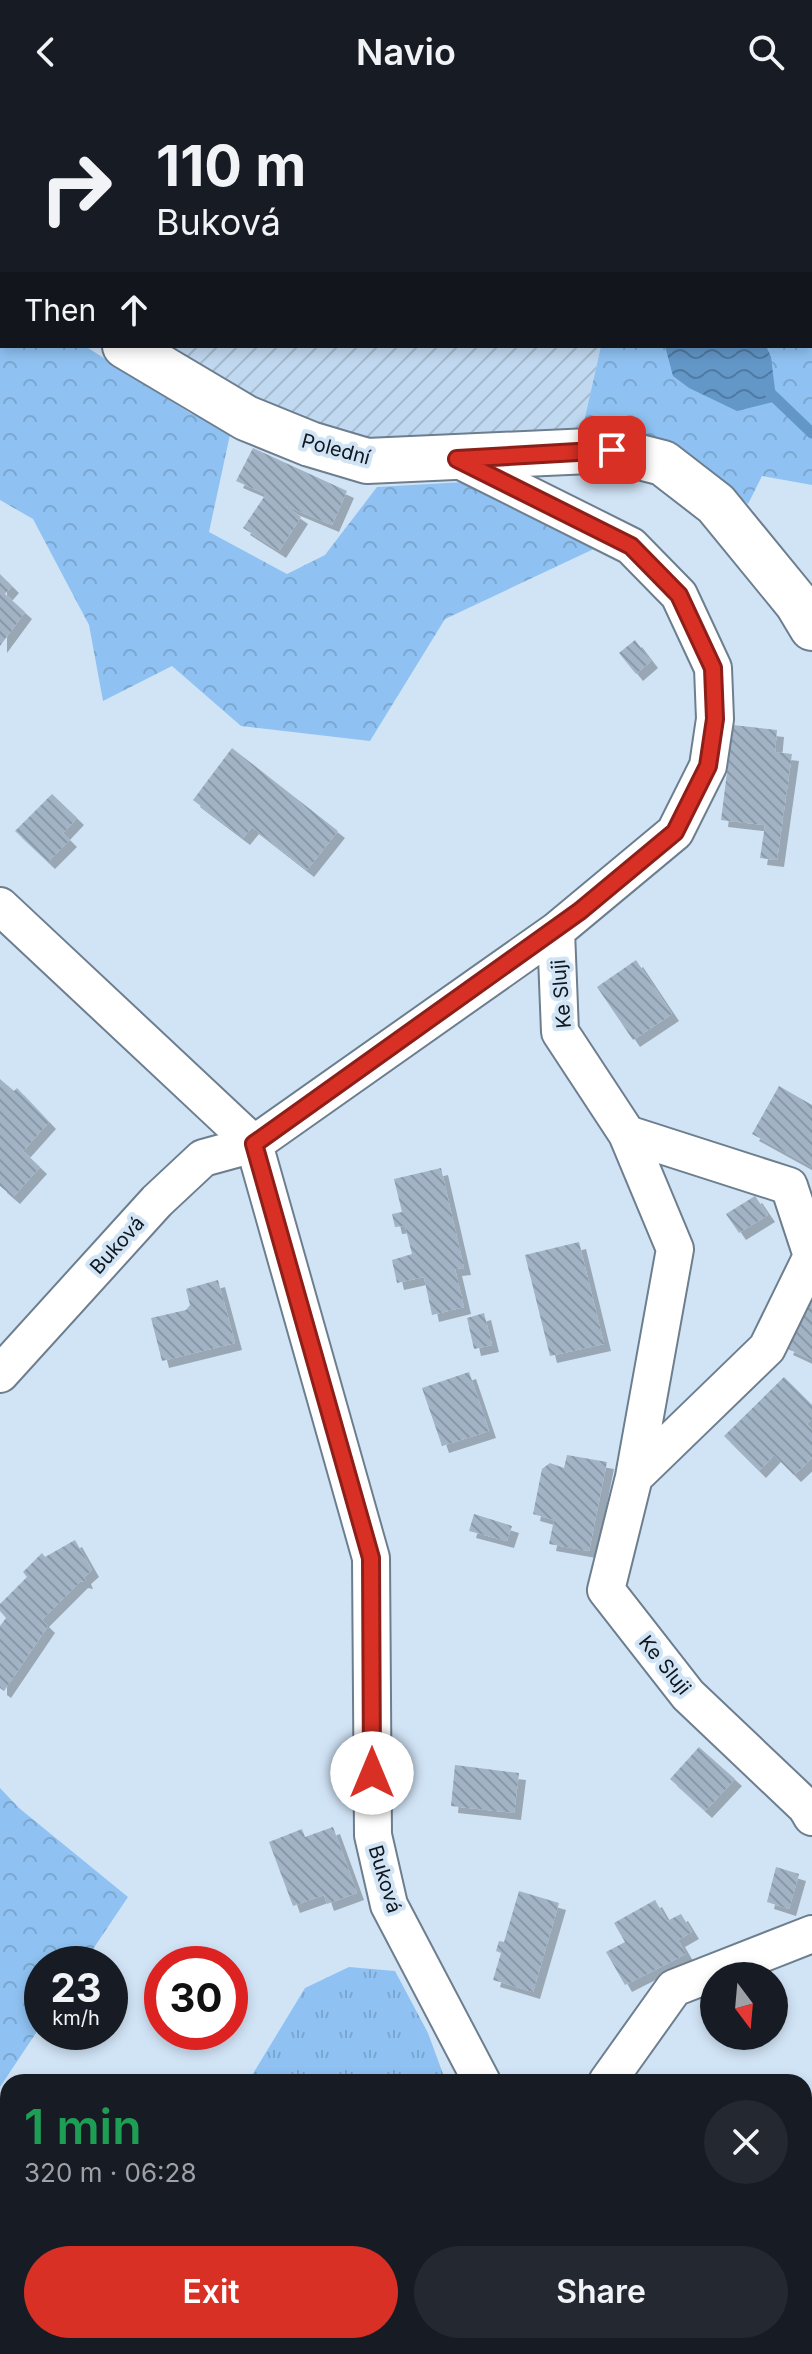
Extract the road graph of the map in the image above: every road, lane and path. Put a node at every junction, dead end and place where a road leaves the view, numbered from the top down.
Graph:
1 (128, 348) edge
2 (457, 459) junction
3 (807, 612) edge
4 (0, 906) edge
5 (556, 931) junction
6 (627, 1134) junction
7 (254, 1144) junction
8 (0, 1374) edge
9 (634, 1477) junction
10 (812, 1817) edge
11 (812, 1934) edge
12 (478, 2074) edge
13 (613, 2074) edge

1 - 2 street, Polední
2 - 3 street, Polední
2 - 5 street, Ke Sluji
4 - 7 street
5 - 6 street, Ke Sluji
5 - 7 street, Buková
6 - 9 street, Ke Sluji
6 - 9 street
7 - 8 street, Buková
7 - 12 street, Buková
9 - 10 street, Ke Sluji
11 - 13 street

